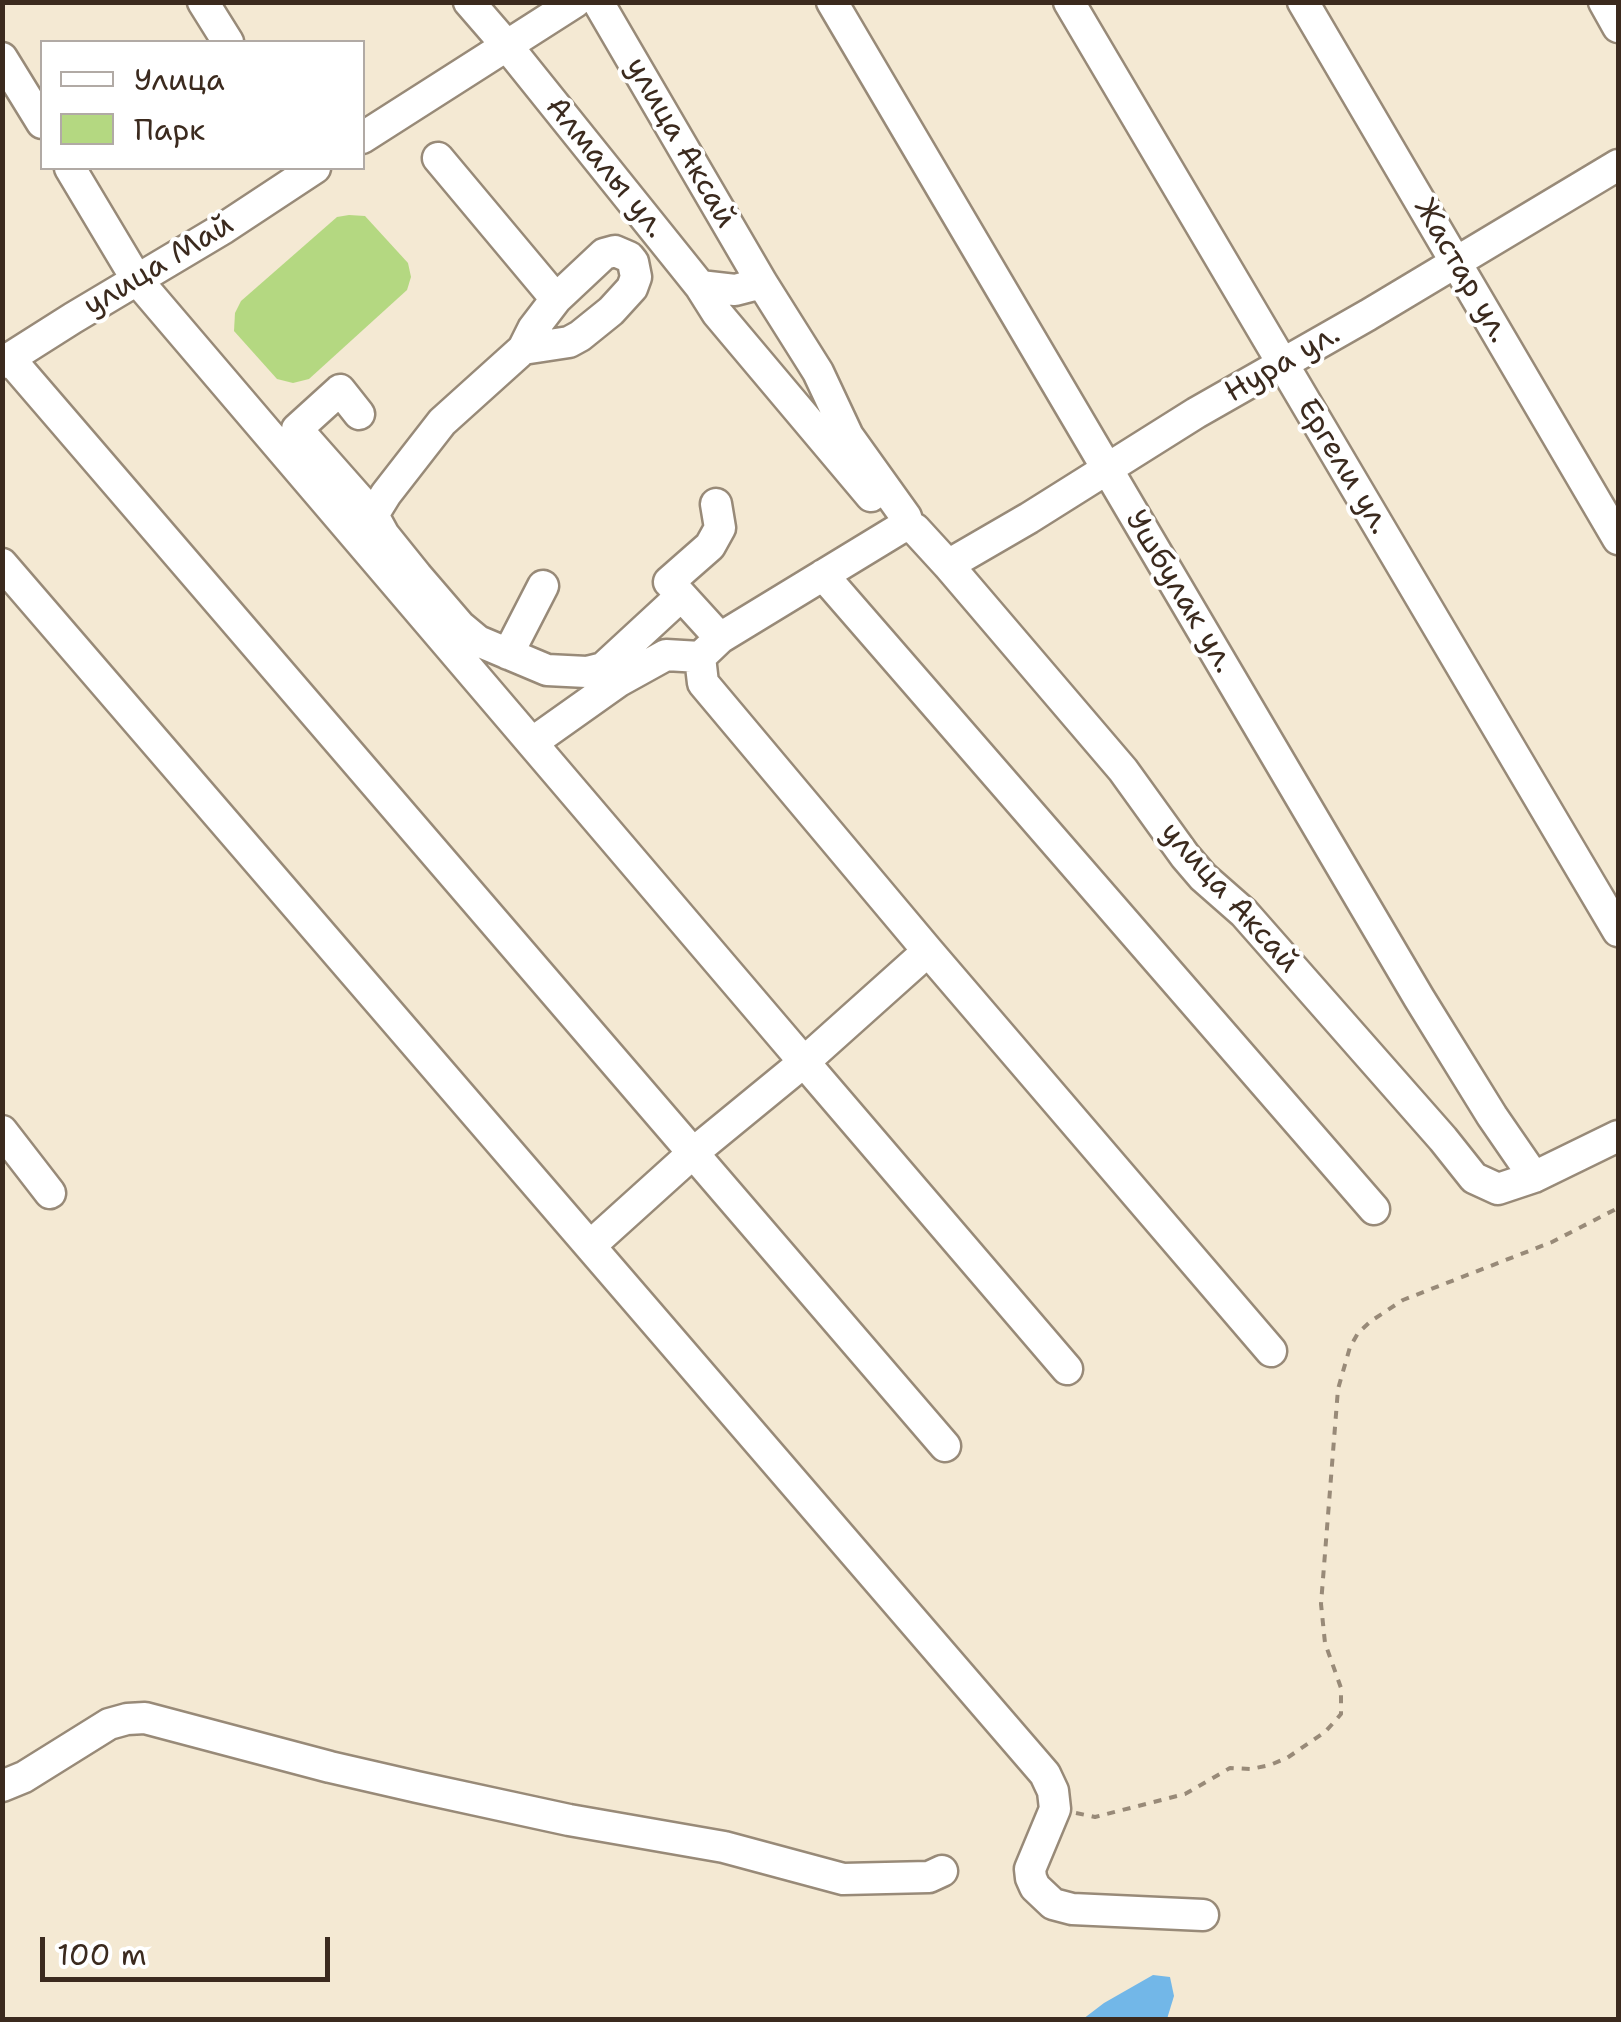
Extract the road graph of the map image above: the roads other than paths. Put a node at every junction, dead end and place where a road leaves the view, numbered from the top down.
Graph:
1 (202, 2) edge
2 (468, 2) edge
3 (575, 2) edge
4 (598, 2) edge
5 (832, 2) edge
6 (1069, 2) edge
7 (1303, 2) edge
8 (1604, 2) edge
9 (1618, 27) edge
10 (227, 40) edge
11 (508, 47) junction
12 (2, 58) edge
13 (40, 119) edge
14 (365, 136) edge
15 (438, 158) dead end
16 (1618, 165) edge
17 (71, 170) edge
18 (309, 170) edge
19 (1456, 263) junction
20 (137, 280) junction
21 (762, 283) junction
22 (700, 286) junction
23 (556, 299) junction
24 (523, 348) junction
25 (6, 361) edge
26 (1282, 365) junction
27 (359, 414) dead end
28 (1107, 470) junction
29 (716, 504) dead end
30 (373, 515) junction
31 (904, 528) junction
32 (1618, 540) edge
33 (2, 564) edge
34 (948, 564) junction
35 (824, 575) junction
36 (543, 586) dead end
37 (680, 596) junction
38 (710, 648) junction
39 (508, 654) junction
40 (532, 742) junction
41 (1618, 931) edge
42 (928, 952) junction
43 (804, 1062) junction
44 (2, 1130) edge
45 (1618, 1136) edge
46 (693, 1153) junction
47 (1534, 1177) junction
48 (50, 1193) dead end
49 (1374, 1210) dead end
50 (590, 1246) junction
51 (1271, 1352) dead end
52 (1067, 1369) dead end
53 (945, 1446) dead end
54 (2, 1786) edge
55 (942, 1871) dead end
56 (1203, 1915) dead end

1 - 10 street
2 - 11 street, Алмалы ул.
3 - 11 street
4 - 21 street, улица Аксай
5 - 28 street, Ушбулак ул.
6 - 26 street, Ергели ул.
7 - 19 street, Жастар ул.
8 - 9 street
11 - 14 street
11 - 22 street, Алмалы ул.
12 - 13 street
15 - 23 street
16 - 19 street, Нура ул.
17 - 20 street
18 - 20 street, улица Май
19 - 26 street, Нура ул.
19 - 32 street, Жастар ул.
20 - 25 street, улица Май
20 - 40 street
21 - 22 street
21 - 31 street, улица Аксай
22 - 31 street, Алмалы ул.
23 - 24 street
23 - 24 street
24 - 30 street
25 - 46 street
26 - 28 street, Нура ул.
26 - 41 street, Ергели ул.
27 - 30 street
28 - 34 street, Нура ул.
28 - 47 street, Ушбулак ул.
29 - 37 street
30 - 39 street
31 - 34 street, улица Аксай
31 - 35 street
33 - 50 street
34 - 47 street, улица Аксай
35 - 38 street
35 - 49 street
36 - 39 street
37 - 38 street
37 - 39 street
38 - 40 street
38 - 42 street
40 - 43 street
42 - 43 street
42 - 51 street
43 - 46 street
43 - 52 street
44 - 48 street
45 - 47 street, улица Аксай
46 - 50 street
46 - 53 street
50 - 56 street
54 - 55 street

